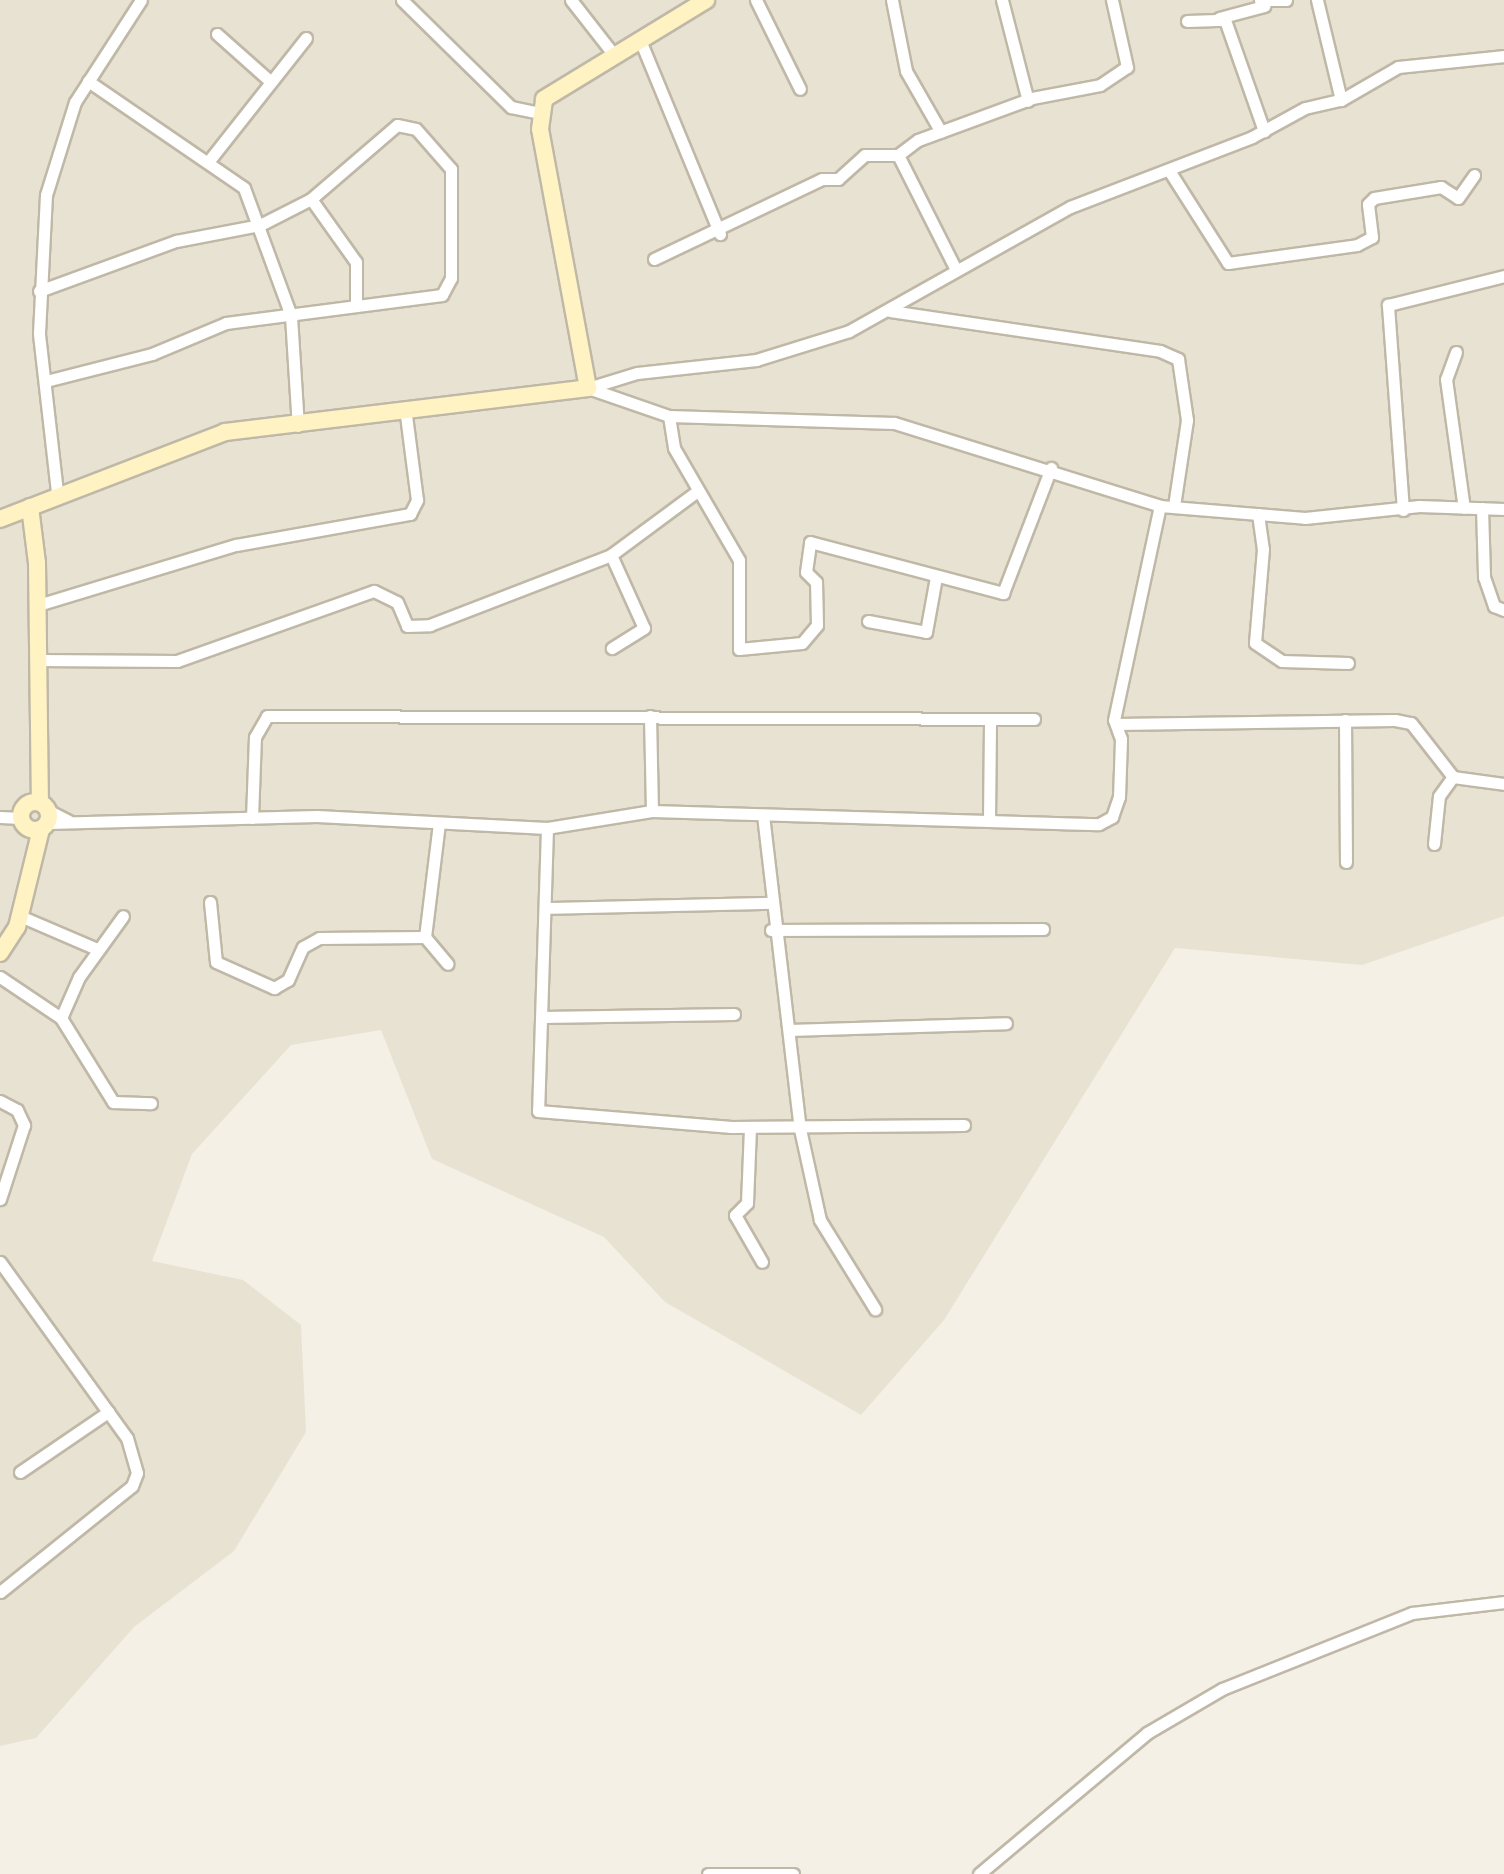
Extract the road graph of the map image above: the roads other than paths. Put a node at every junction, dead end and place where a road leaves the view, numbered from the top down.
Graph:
1 (141, 0) edge
2 (402, 0) edge
3 (571, 0) edge
4 (706, 0) edge
5 (756, 0) edge
6 (892, 0) edge
7 (1002, 0) edge
8 (1112, 0) edge
9 (1286, 0) edge
10 (1317, 0) edge
11 (1262, 3) edge
12 (1219, 18) junction
13 (1187, 21) dead end
14 (217, 34) dead end
15 (306, 38) dead end
16 (640, 40) junction
17 (614, 55) junction
18 (1504, 56) edge
19 (88, 81) junction
20 (271, 82) junction
21 (800, 89) dead end
22 (1341, 100) junction
23 (1028, 101) junction
24 (540, 113) junction
25 (1264, 131) junction
26 (941, 132) junction
27 (898, 155) junction
28 (208, 162) junction
29 (1170, 172) junction
30 (1474, 175) dead end
31 (311, 199) junction
32 (260, 225) junction
33 (720, 234) junction
34 (654, 259) dead end
35 (956, 270) junction
36 (1504, 276) edge
37 (39, 291) junction
38 (356, 306) junction
39 (889, 311) junction
40 (291, 316) junction
41 (1456, 352) dead end
42 (46, 381) junction
43 (588, 388) junction
44 (405, 408) junction
45 (669, 416) junction
46 (298, 426) junction
47 (1051, 468) junction
48 (57, 492) junction
49 (696, 492) junction
50 (1160, 506) junction
51 (1174, 506) junction
52 (30, 507) junction
53 (1464, 508) junction
54 (1482, 508) junction
55 (1504, 509) edge
56 (1403, 510) junction
57 (1258, 514) junction
58 (0, 519) edge
59 (611, 555) junction
60 (936, 577) junction
61 (38, 605) junction
62 (1504, 610) edge
63 (868, 621) dead end
64 (612, 648) dead end
65 (37, 660) junction
66 (1348, 663) dead end
67 (650, 716) junction
68 (1034, 719) dead end
69 (990, 720) junction
70 (1345, 720) junction
71 (1116, 724) junction
72 (1453, 777) junction
73 (1504, 784) edge
74 (652, 811) junction
75 (763, 815) junction
76 (0, 817) edge
77 (252, 818) junction
78 (37, 820) junction
79 (989, 820) junction
80 (439, 823) junction
81 (547, 828) junction
82 (1434, 844) dead end
83 (1346, 862) dead end
84 (210, 902) dead end
85 (768, 903) junction
86 (546, 908) junction
87 (20, 916) junction
88 (123, 916) dead end
89 (1043, 929) dead end
90 (771, 930) junction
91 (425, 937) junction
92 (97, 949) junction
93 (0, 953) edge
94 (448, 964) dead end
95 (0, 977) edge
96 (734, 1014) dead end
97 (542, 1017) junction
98 (61, 1018) junction
99 (1006, 1023) dead end
100 (789, 1030) junction
101 (0, 1101) edge
102 (151, 1103) dead end
103 (964, 1125) dead end
104 (750, 1128) junction
105 (800, 1129) junction
106 (0, 1199) edge
107 (0, 1262) edge
108 (762, 1262) dead end
109 (875, 1309) dead end
110 (108, 1412) junction
111 (20, 1472) dead end
112 (0, 1592) edge
113 (1504, 1602) edge
114 (708, 1874) edge
115 (793, 1874) edge
116 (979, 1874) edge

1 - 19 street
2 - 24 street
3 - 17 street
4 - 16 street
5 - 21 street
6 - 26 street
7 - 23 street
8 - 23 street
9 - 11 street
10 - 22 street
11 - 12 street
12 - 13 street
12 - 25 street
14 - 20 street
15 - 20 street
16 - 17 street
16 - 33 street
17 - 24 street
18 - 22 street
19 - 28 street
19 - 37 street
20 - 28 street
22 - 25 street
23 - 26 street
24 - 43 street
25 - 29 street
26 - 27 street
27 - 33 street
27 - 35 street
28 - 32 street
29 - 30 street
29 - 35 street
31 - 32 street
31 - 38 street
31 - 38 street
32 - 37 street
32 - 40 street
33 - 34 street
35 - 39 street
36 - 56 street
37 - 42 street
38 - 40 street
39 - 43 street
39 - 51 street
40 - 42 street
40 - 46 street
41 - 53 street
42 - 48 street
43 - 44 street
43 - 45 street
44 - 46 street
44 - 61 street
45 - 47 street
45 - 49 street
46 - 48 street
47 - 50 street
47 - 60 street
48 - 52 street
49 - 59 street
49 - 60 street
50 - 51 street
50 - 71 street
51 - 57 street
52 - 58 street
52 - 61 street
53 - 54 street
53 - 56 street
54 - 55 street
54 - 62 street
56 - 57 street
57 - 66 street
59 - 64 street
59 - 65 street
60 - 63 street
61 - 65 street
65 - 78 street
67 - 69 street
67 - 74 street
67 - 77 street
68 - 69 street
69 - 79 street
70 - 71 street
70 - 72 street
70 - 83 street
71 - 79 street
72 - 73 street
72 - 82 street
74 - 75 street
74 - 81 street
75 - 79 street
75 - 85 street
76 - 78 street
77 - 78 street
77 - 80 street
78 - 87 street
80 - 81 street
80 - 91 street
81 - 86 street
84 - 91 street
85 - 86 street
85 - 90 street
86 - 97 street
87 - 92 street
87 - 93 street
88 - 92 street
89 - 90 street
90 - 100 street
91 - 94 street
92 - 98 street
95 - 98 street
96 - 97 street
97 - 104 street
98 - 102 street
99 - 100 street
100 - 105 street
101 - 106 street
103 - 105 street
104 - 105 street
104 - 108 street
105 - 109 street
107 - 110 street
110 - 111 street
110 - 112 street
113 - 116 street
114 - 115 street

